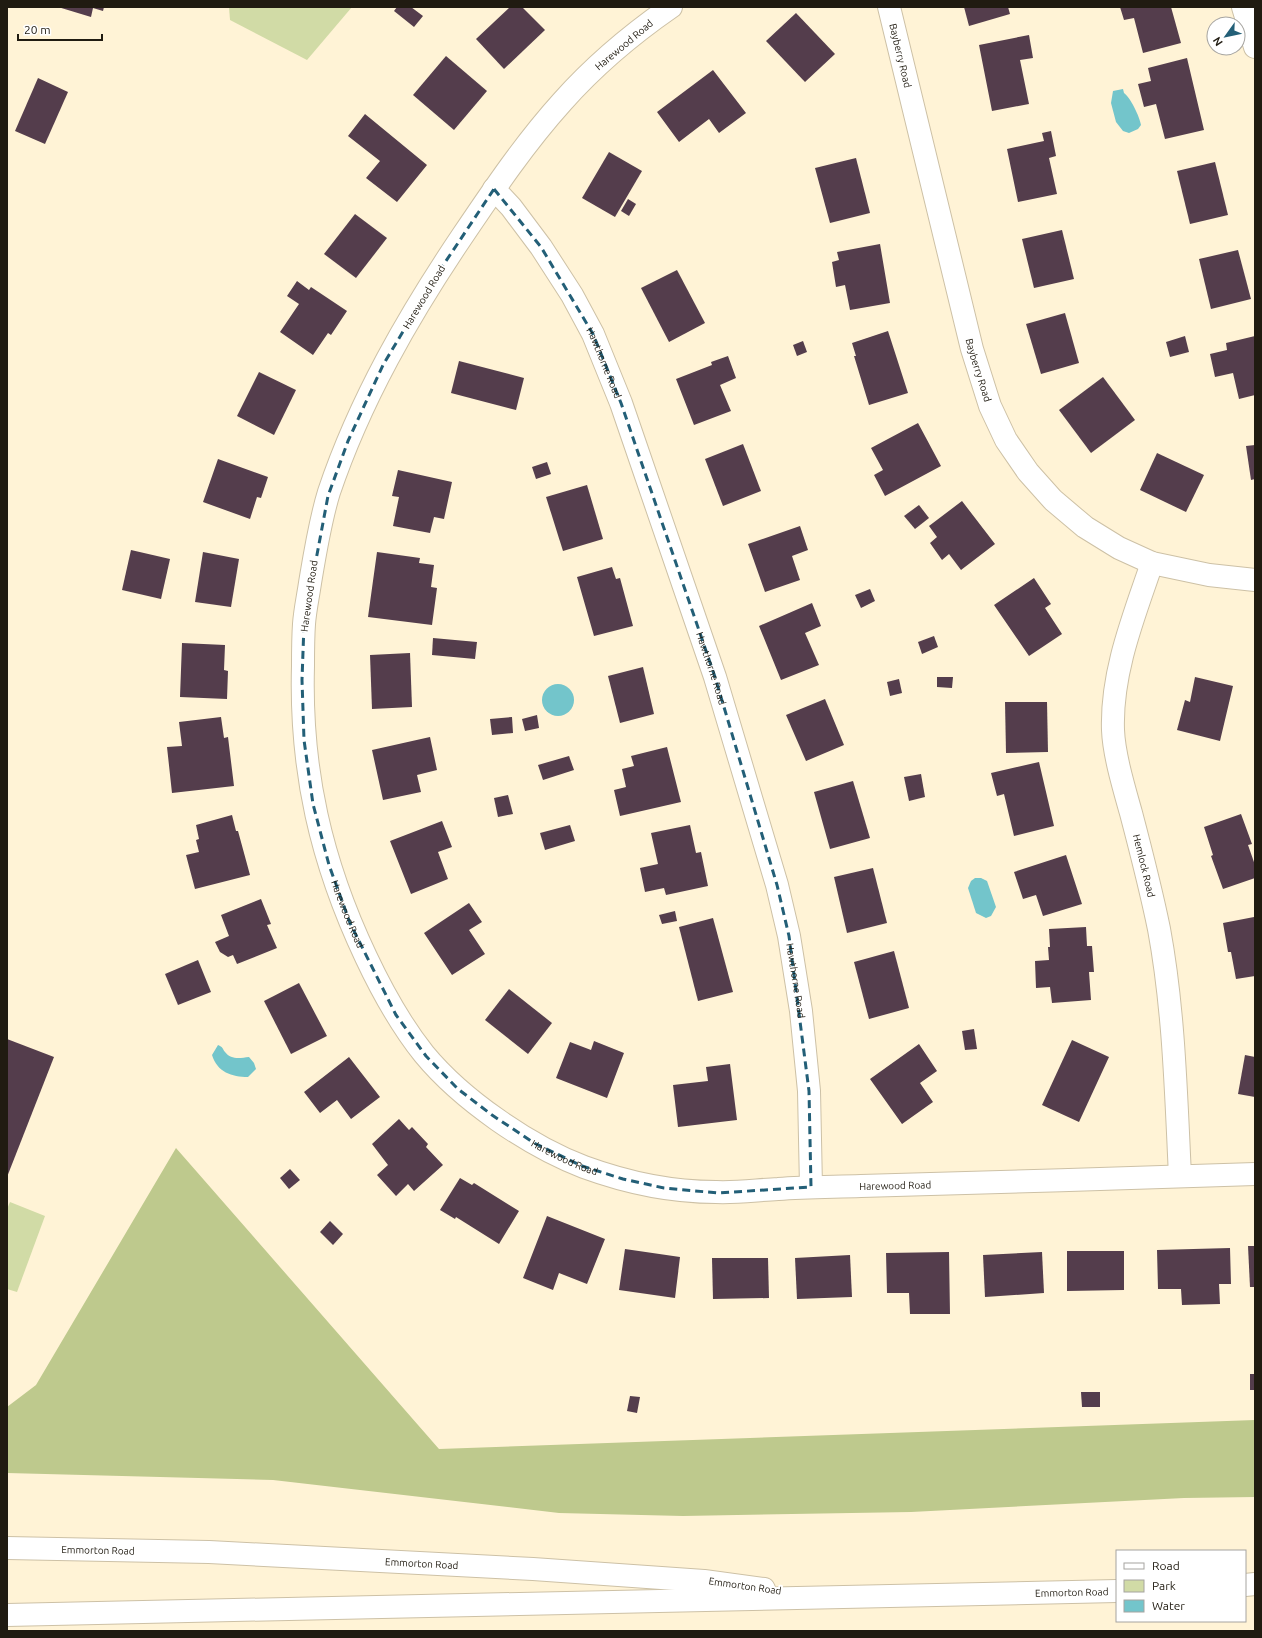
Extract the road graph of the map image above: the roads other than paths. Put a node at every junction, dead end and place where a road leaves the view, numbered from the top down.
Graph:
1 (671, 7) edge
2 (889, 7) edge
3 (1244, 7) edge
4 (1255, 47) edge
5 (494, 189) junction
6 (1152, 563) junction
7 (1255, 580) edge
8 (1255, 1174) edge
9 (1180, 1176) junction
10 (811, 1187) junction
11 (7, 1548) edge
12 (1116, 1591) edge
13 (835, 1598) junction
14 (7, 1616) edge

1 - 5 street, Harewood Road
2 - 6 street, Bayberry Road
3 - 4 street
5 - 10 street, Hawthorne Road
5 - 10 street, Harewood Road
6 - 7 street, Bayberry Road
6 - 9 street, Hemlock Road
8 - 9 street, Harewood Road
9 - 10 street, Harewood Road
11 - 13 street, Emmorton Road
12 - 13 street, Emmorton Road
13 - 14 street, Emmorton Road

